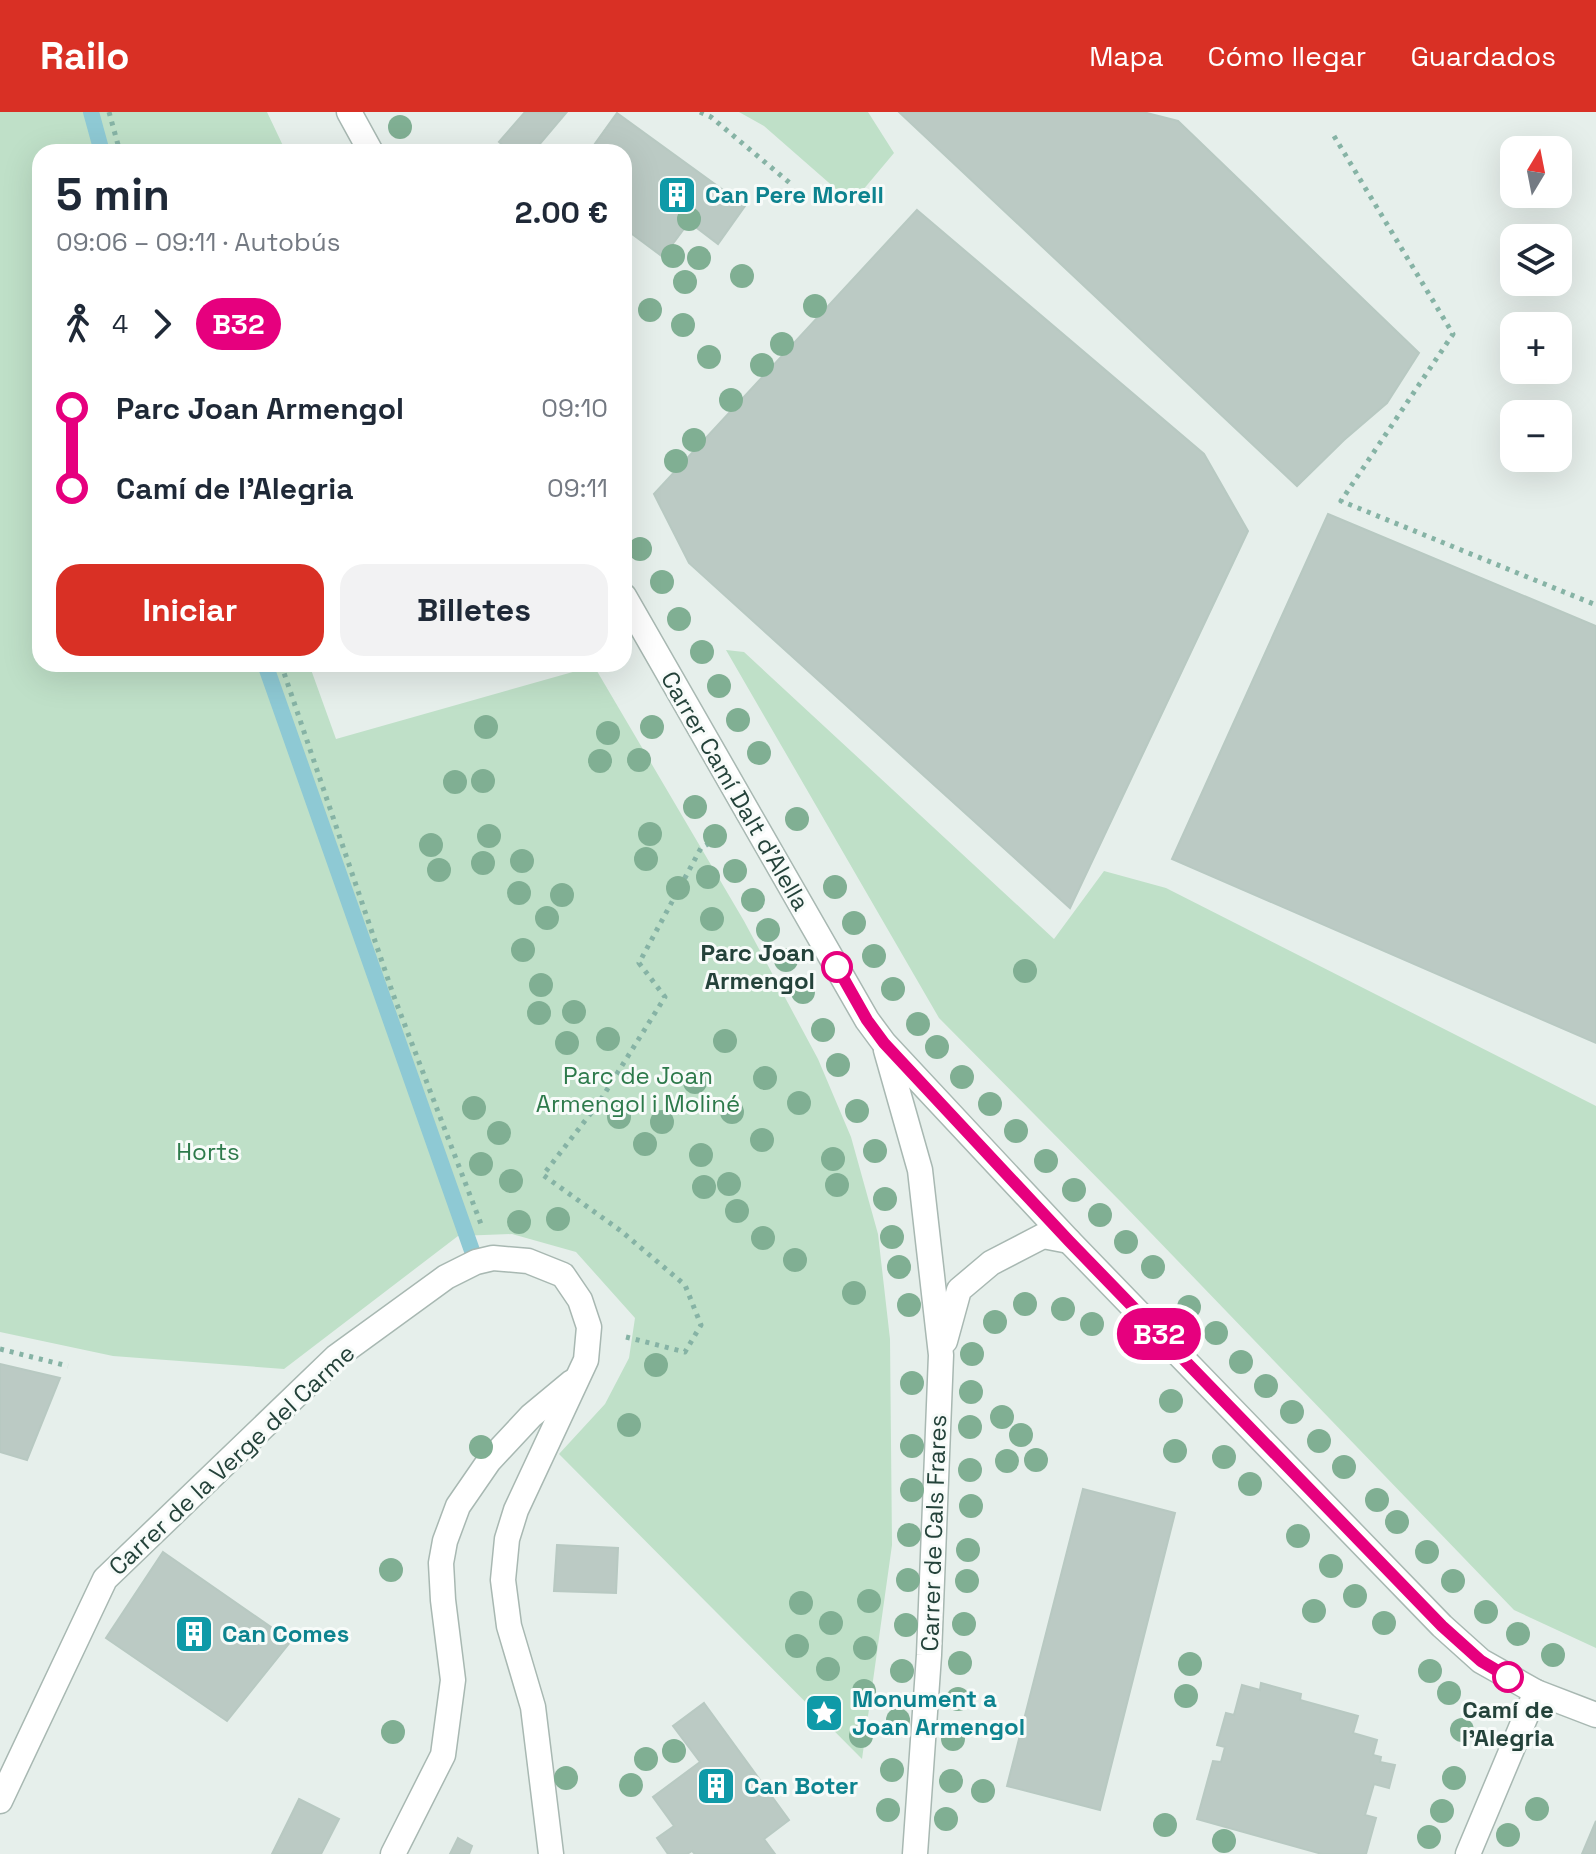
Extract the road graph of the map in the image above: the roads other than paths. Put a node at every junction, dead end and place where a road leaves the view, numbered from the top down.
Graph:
1 (349, 112) edge
2 (367, 144) edge
3 (632, 610) edge
4 (884, 1043) junction
5 (1069, 1241) junction
6 (941, 1355) junction
7 (580, 1375) junction
8 (1536, 1692) junction
9 (1596, 1715) edge
10 (0, 1801) edge
11 (393, 1854) edge
12 (551, 1854) edge
13 (915, 1854) edge
14 (1468, 1854) edge

1 - 2 street
3 - 4 street, Carrer Camí Dalt d'Alella
4 - 5 street, Carrer Camí Dalt d'Alella
4 - 6 street, Carrer de Cals Frares
5 - 6 street, Carrer de Cals Frares
5 - 8 street, Carrer Camí Dalt d'Alella
6 - 13 street, Carrer de Cals Frares
7 - 10 street, Carrer de la Verge del Carme
7 - 11 street
7 - 12 street
8 - 9 street, Carrer Camí Dalt d'Alella
8 - 14 street

